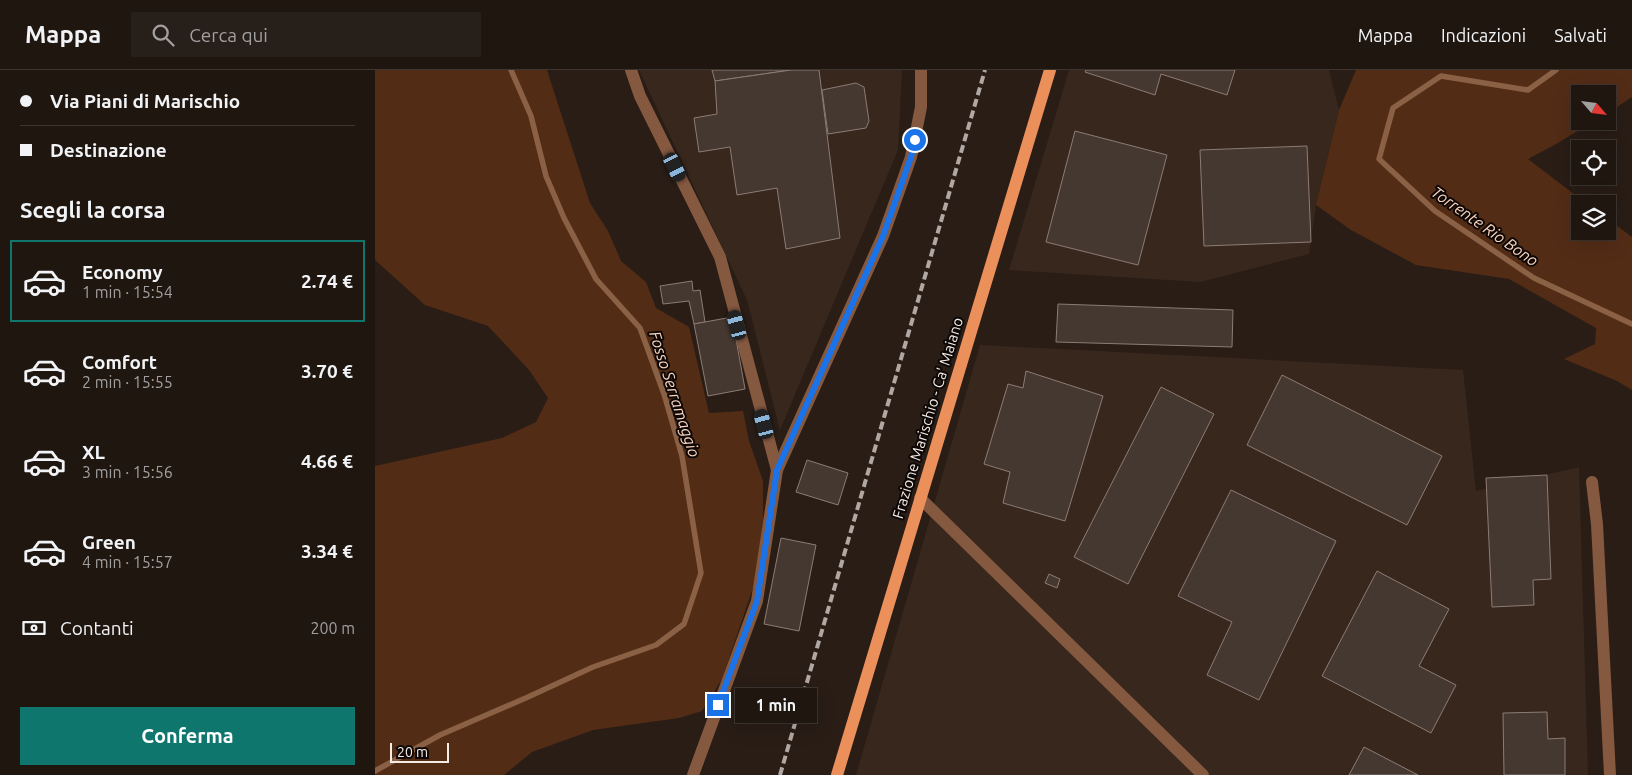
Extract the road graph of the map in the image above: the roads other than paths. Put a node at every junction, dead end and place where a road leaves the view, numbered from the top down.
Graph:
1 (631, 70) edge
2 (921, 70) edge
3 (1049, 70) edge
4 (777, 470) junction
5 (1592, 482) dead end
6 (921, 498) junction
7 (693, 775) edge
8 (837, 775) edge
9 (1203, 775) edge
10 (1610, 775) edge

1 - 4 street
2 - 4 street
3 - 6 main road, Frazione Marischio - Ca' Maiano
4 - 7 street
5 - 10 street
6 - 8 main road, Frazione Marischio - Ca' Maiano
6 - 9 street

